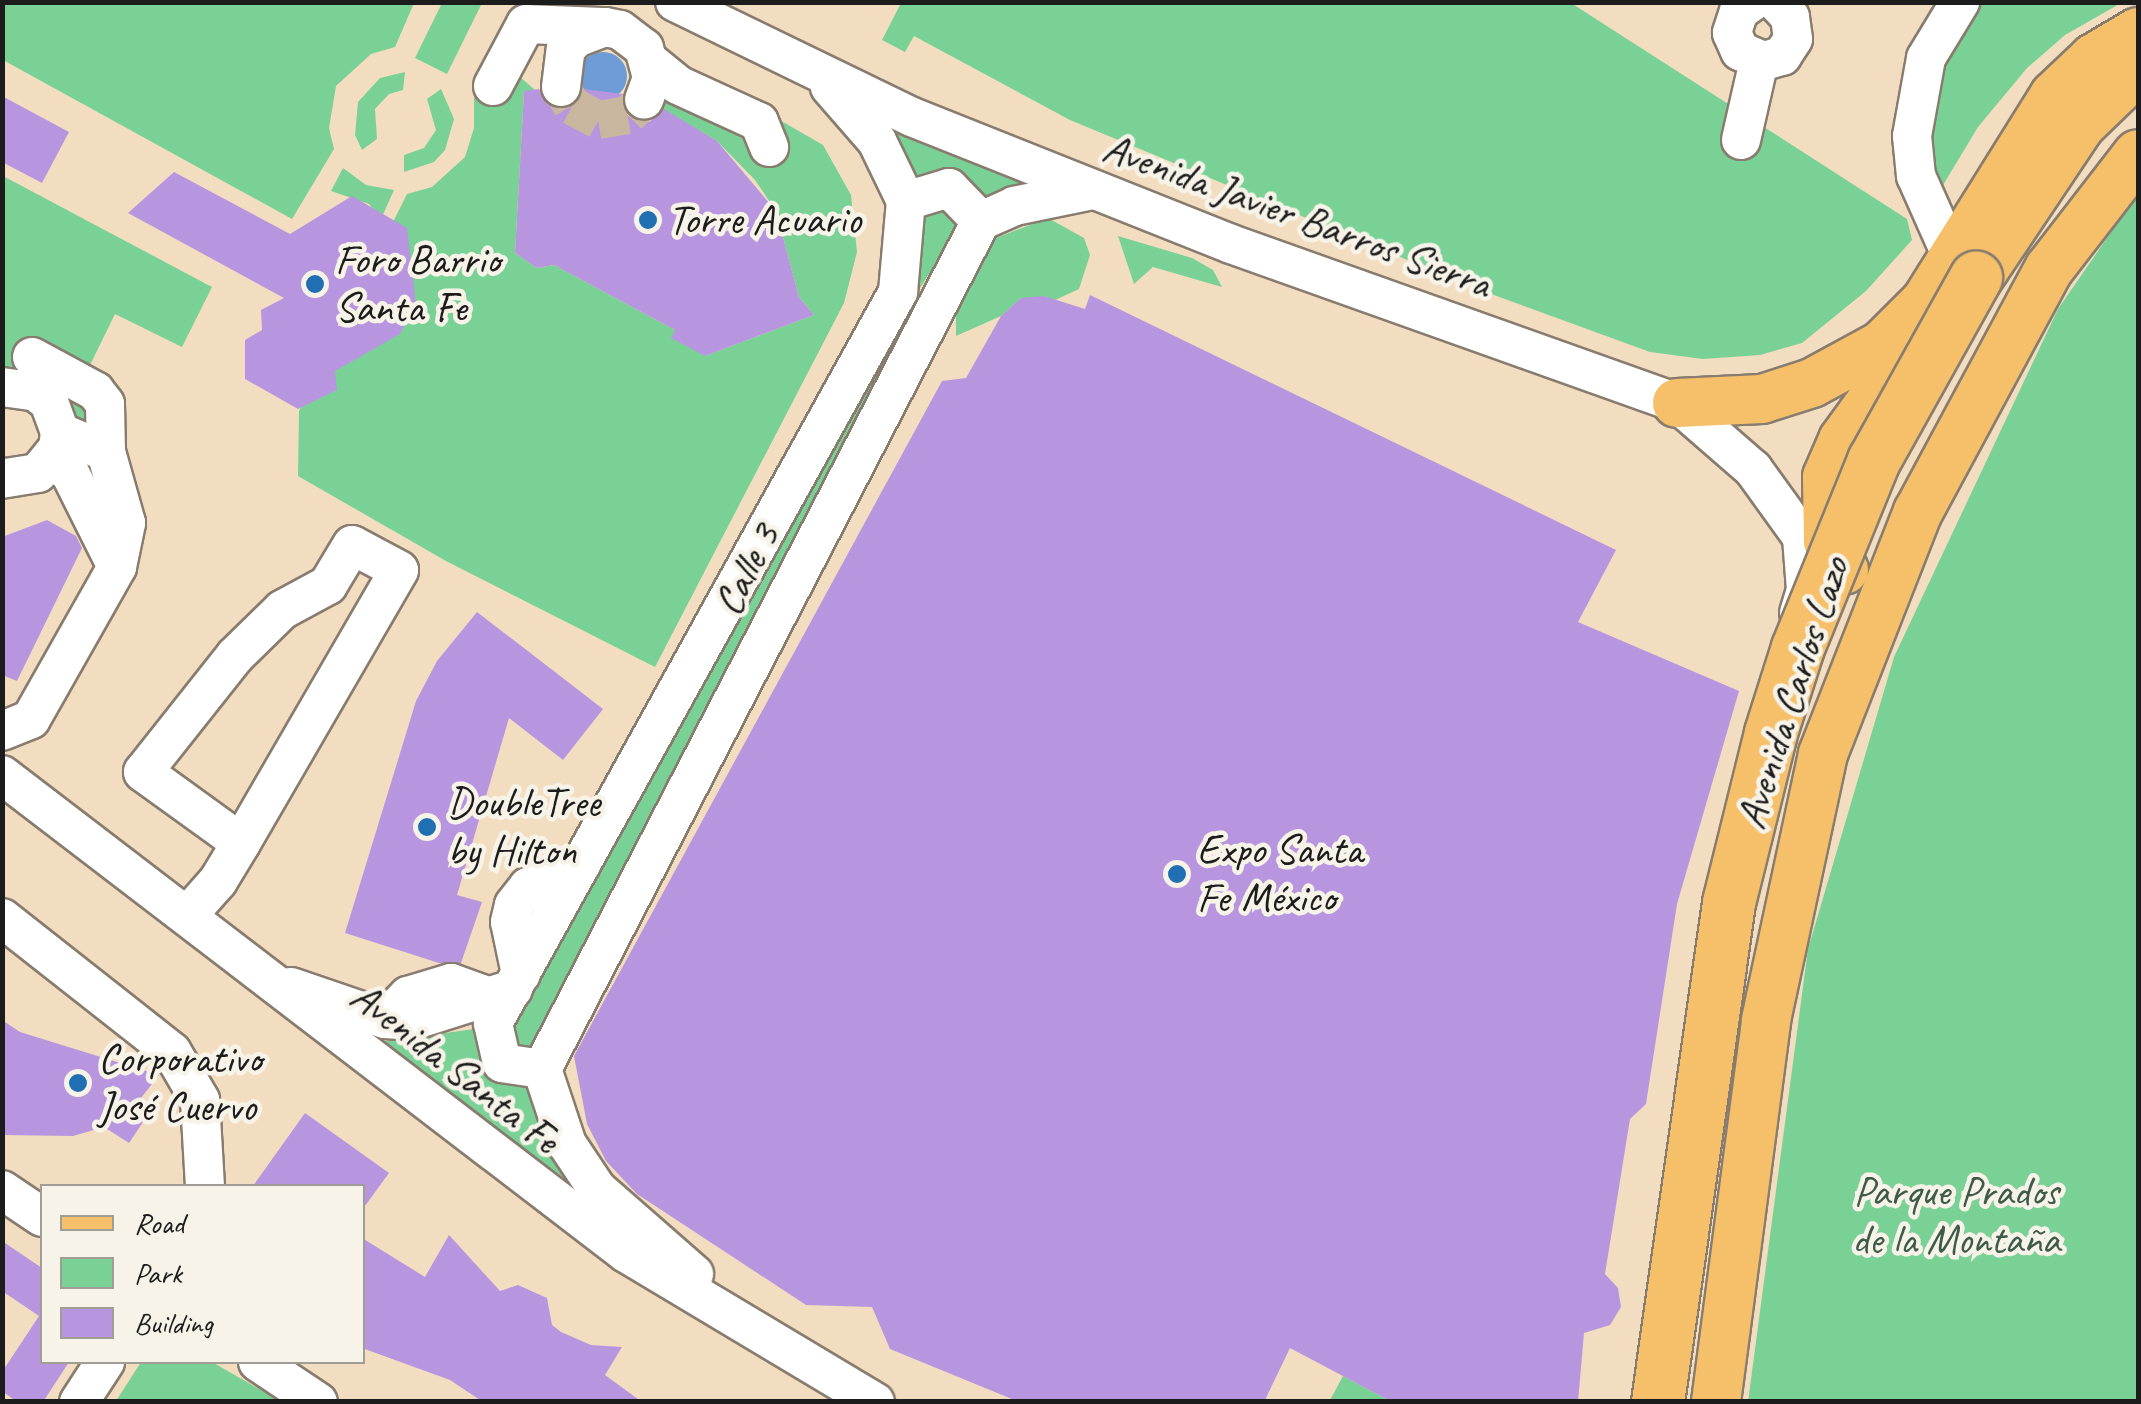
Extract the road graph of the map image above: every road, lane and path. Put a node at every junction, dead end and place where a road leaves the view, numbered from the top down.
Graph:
1 (675, 2) edge
2 (1776, 2) edge
3 (1960, 2) edge
4 (1742, 5) edge
5 (726, 28) junction
6 (622, 32) edge
7 (2138, 32) edge
8 (1759, 61) junction
9 (2138, 67) edge
10 (821, 77) junction
11 (492, 86) dead end
12 (562, 88) dead end
13 (644, 100) dead end
14 (2138, 106) edge
15 (1741, 140) dead end
16 (769, 147) dead end
17 (2138, 154) edge
18 (1096, 190) junction
19 (906, 201) junction
20 (981, 220) junction
21 (1977, 275) junction
22 (1906, 326) junction
23 (32, 357) dead end
24 (2, 386) edge
25 (1677, 403) junction
26 (55, 447) junction
27 (106, 452) junction
28 (2, 479) edge
29 (117, 567) junction
30 (1806, 590) joint
31 (1878, 602) junction
32 (2, 731) edge
33 (2, 774) edge
34 (241, 842) junction
35 (1716, 901) junction
36 (187, 916) junction
37 (2, 918) edge
38 (266, 978) junction
39 (509, 987) junction
40 (1766, 1020) junction
41 (542, 1069) junction
42 (204, 1184) edge
43 (2, 1190) edge
44 (40, 1216) edge
45 (780, 1350) junction
46 (104, 1364) edge
47 (261, 1364) edge
48 (80, 1402) edge
49 (318, 1402) edge
50 (875, 1402) edge
51 (1647, 1402) edge
52 (1658, 1402) edge
53 (1688, 1402) edge
54 (1716, 1402) edge

1 - 5 street, Avenida Javier Barros Sierra
2 - 8 street
3 - 21 street
4 - 8 street
5 - 6 street
5 - 10 street, Avenida Javier Barros Sierra
6 - 11 street
6 - 12 street
6 - 13 street
6 - 16 street
7 - 21 main road, Avenida Carlos Lazo
8 - 15 street
9 - 21 highway, Avenida Carlos Lazo
10 - 18 street, Avenida Javier Barros Sierra
10 - 19 street
14 - 21 highway, Avenida Carlos Lazo
17 - 31 main road, Avenida Carlos Lazo
18 - 20 street
18 - 25 street, Avenida Javier Barros Sierra
19 - 20 street
19 - 39 street, Calle 3
20 - 41 street, Calle 3
21 - 22 main road, Avenida Carlos Lazo
21 - 52 highway, Avenida Carlos Lazo, bridge
21 - 53 highway, Avenida Carlos Lazo
22 - 25 main road, Avenida Carlos Lazo
22 - 31 main road
23 - 27 street
24 - 26 street
25 - 30 street, Avenida Javier Barros Sierra
26 - 27 street
26 - 28 street
26 - 29 street
27 - 29 street
29 - 32 street
30 - 35 street, Avenida Carlos Lazo
31 - 40 main road, Avenida Carlos Lazo
33 - 36 street, Avenida Santa Fe
34 - 34 street
34 - 36 street
35 - 40 main road
35 - 51 street, Avenida Carlos Lazo
36 - 38 street, Avenida Santa Fe
37 - 42 street
38 - 39 street
38 - 45 street, Avenida Santa Fe
39 - 41 street, Calle 3
40 - 54 main road, Avenida Carlos Lazo
41 - 45 street
43 - 44 street
45 - 50 street, Avenida Santa Fe
46 - 48 street
47 - 49 street

